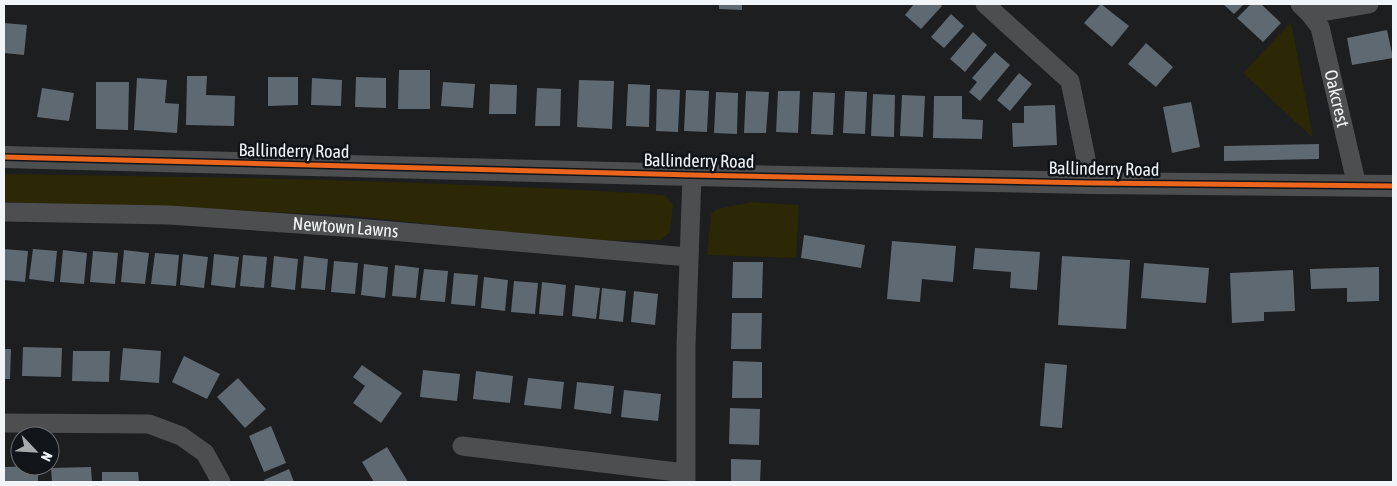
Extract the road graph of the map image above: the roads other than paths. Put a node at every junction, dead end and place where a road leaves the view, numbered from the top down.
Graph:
1 (985, 4) edge
2 (1368, 4) edge
3 (1305, 9) edge
4 (4, 157) edge
5 (692, 174) junction
6 (1091, 183) junction
7 (1357, 186) junction
8 (1393, 186) edge
9 (4, 212) edge
10 (688, 257) junction
11 (4, 423) edge
12 (462, 446) dead end
13 (686, 477) edge
14 (221, 482) edge

1 - 6 street
2 - 3 street, Oakcrest
3 - 7 street, Oakcrest
4 - 5 street, Ballinderry Road
5 - 6 street, Ballinderry Road
5 - 10 street
6 - 7 street, Ballinderry Road
7 - 8 street, Ballinderry Road
9 - 10 street, Newtown Lawns
10 - 13 street
11 - 14 street
12 - 13 street

